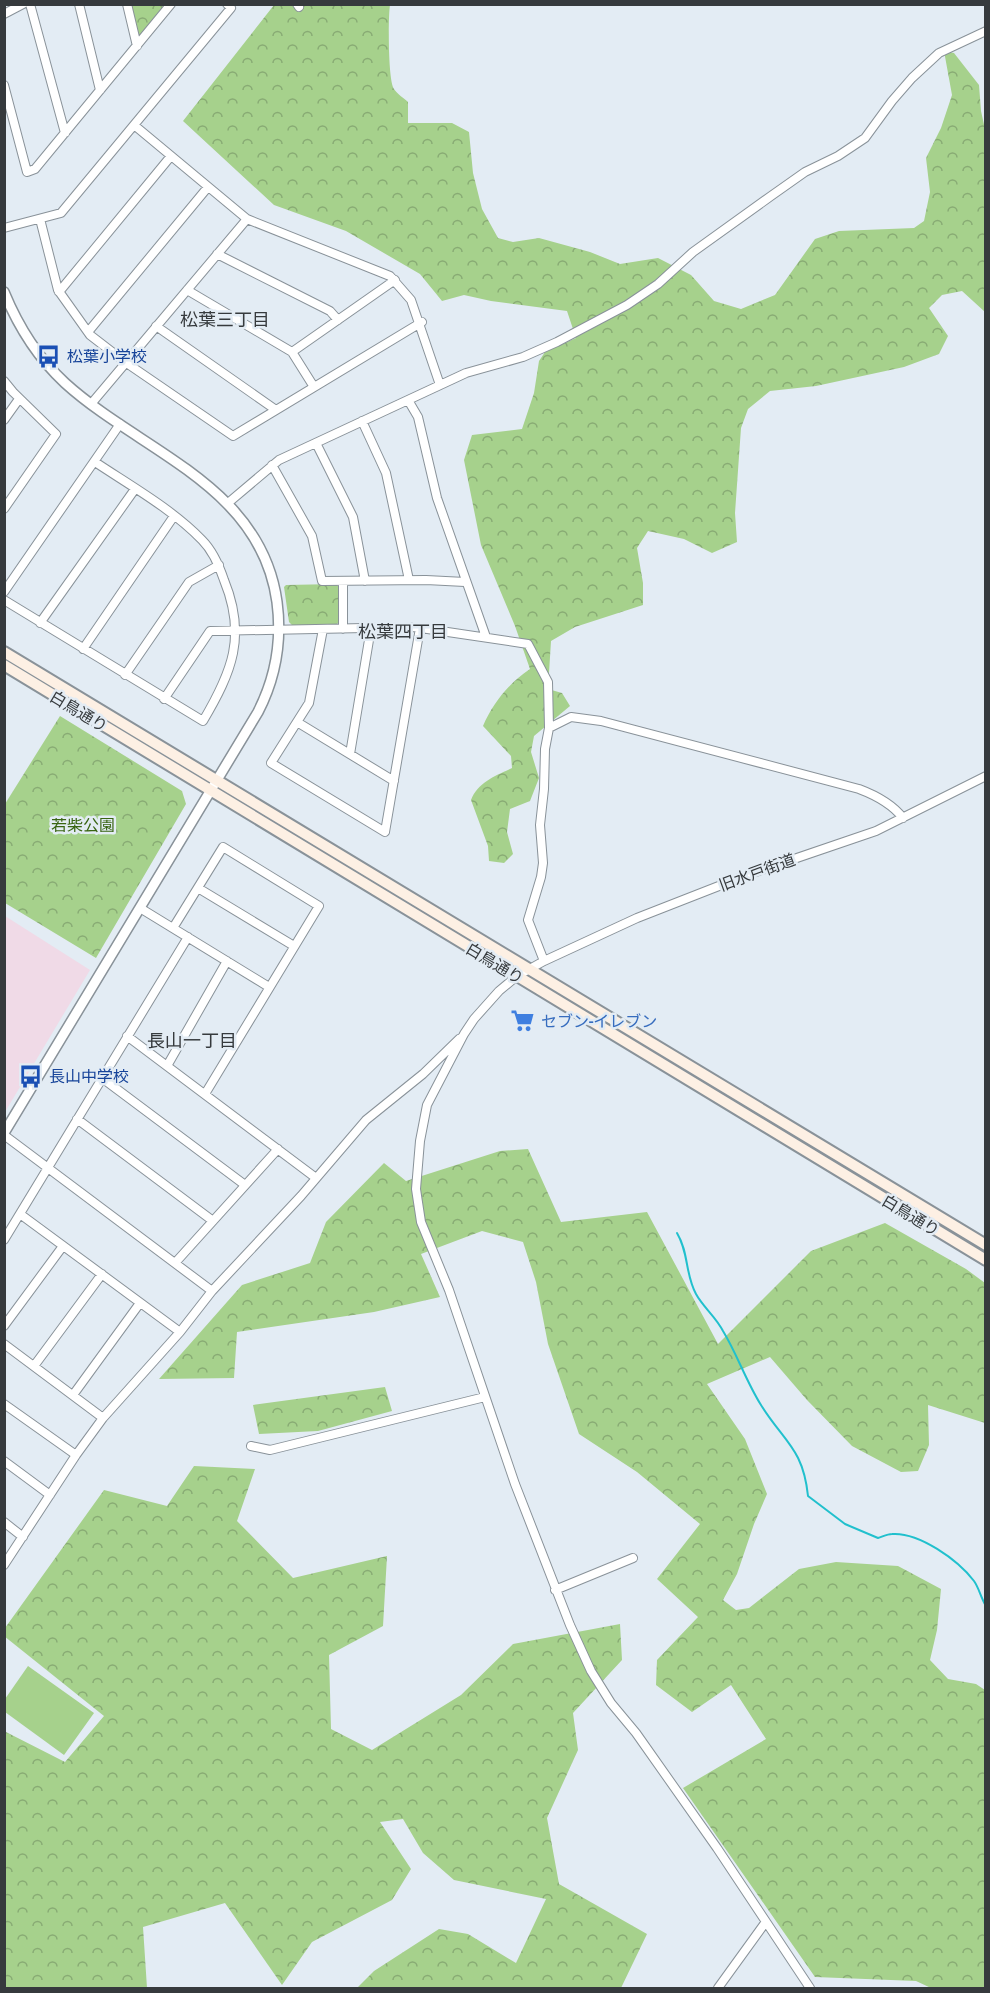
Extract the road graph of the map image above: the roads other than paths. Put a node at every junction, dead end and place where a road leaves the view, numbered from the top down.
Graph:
1 (23, 4) edge
2 (30, 4) edge
3 (79, 4) edge
4 (127, 4) edge
5 (171, 4) edge
6 (228, 4) edge
7 (4, 14) edge
8 (986, 31) edge
9 (137, 46) junction
10 (4, 85) edge
11 (100, 90) junction
12 (134, 125) junction
13 (65, 133) junction
14 (171, 156) junction
15 (208, 187) junction
16 (40, 219) junction
17 (247, 219) junction
18 (4, 228) edge
19 (217, 254) junction
20 (395, 280) junction
21 (187, 290) junction
22 (59, 292) junction
23 (5, 293) edge
24 (338, 320) junction
25 (420, 322) junction
26 (156, 326) junction
27 (88, 332) junction
28 (292, 352) junction
29 (125, 362) junction
30 (4, 381) edge
31 (440, 385) junction
32 (314, 387) junction
33 (20, 399) junction
34 (408, 400) junction
35 (91, 404) junction
36 (276, 410) junction
37 (4, 420) edge
38 (362, 422) junction
39 (120, 424) junction
40 (316, 443) junction
41 (96, 462) junction
42 (272, 465) junction
43 (135, 489) junction
44 (228, 503) junction
45 (4, 509) edge
46 (174, 516) junction
47 (219, 565) junction
48 (409, 580) junction
49 (343, 581) junction
50 (365, 581) junction
51 (465, 582) junction
52 (4, 592) edge
53 (4, 600) edge
54 (40, 623) junction
55 (343, 628) junction
56 (371, 628) junction
57 (420, 628) junction
58 (323, 629) junction
59 (236, 630) junction
60 (279, 630) junction
61 (486, 637) junction
62 (82, 649) junction
63 (4, 652) edge
64 (4, 665) edge
65 (124, 675) junction
66 (164, 699) junction
67 (297, 722) junction
68 (549, 728) junction
69 (350, 754) junction
70 (986, 776) edge
71 (217, 780) junction
72 (394, 781) junction
73 (210, 791) junction
74 (903, 818) junction
75 (198, 888) junction
76 (140, 908) junction
77 (173, 928) junction
78 (188, 937) junction
79 (294, 946) junction
80 (227, 961) junction
81 (544, 961) junction
82 (529, 969) junction
83 (517, 976) junction
84 (269, 987) junction
85 (464, 1034) junction
86 (127, 1036) junction
87 (167, 1066) junction
88 (102, 1078) junction
89 (205, 1094) junction
90 (77, 1119) junction
91 (4, 1134) edge
92 (278, 1149) junction
93 (48, 1166) junction
94 (316, 1178) junction
95 (245, 1185) junction
96 (20, 1214) junction
97 (213, 1221) junction
98 (4, 1240) edge
99 (986, 1245) edge
100 (63, 1246) junction
101 (986, 1260) edge
102 (175, 1263) junction
103 (102, 1274) junction
104 (212, 1291) junction
105 (140, 1303) junction
106 (4, 1326) edge
107 (180, 1332) junction
108 (4, 1344) edge
109 (34, 1366) junction
110 (73, 1395) junction
111 (485, 1397) junction
112 (4, 1404) edge
113 (103, 1418) junction
114 (251, 1446) dead end
115 (76, 1455) junction
116 (4, 1461) edge
117 (50, 1495) junction
118 (4, 1522) edge
119 (23, 1537) junction
120 (633, 1558) dead end
121 (4, 1565) edge
122 (555, 1590) junction
123 (765, 1923) junction
124 (718, 1989) edge
125 (810, 1989) edge

1 - 7 street
2 - 13 street
3 - 11 street
4 - 9 street
5 - 9 street
6 - 12 street
8 - 31 street
9 - 11 street
10 - 13 street
11 - 13 street
12 - 14 street
12 - 16 street
14 - 15 street
14 - 22 street
15 - 17 street
15 - 27 street
16 - 18 street
16 - 22 street
17 - 19 street
17 - 20 street
19 - 21 street
19 - 24 street
20 - 24 street
20 - 25 street
21 - 26 street
21 - 28 street
22 - 27 street
23 - 35 street
24 - 28 street
25 - 31 street
25 - 32 street
26 - 29 street
26 - 36 street
27 - 29 street
28 - 32 street
29 - 35 street
29 - 36 street
30 - 33 street
31 - 34 street
32 - 36 street
33 - 37 street
33 - 45 street
34 - 38 street
34 - 51 street
35 - 39 street
38 - 40 street
38 - 48 street
39 - 41 street
39 - 44 street
40 - 42 street
40 - 50 street
41 - 43 street
41 - 52 street
42 - 44 street
42 - 49 street
43 - 46 street
43 - 54 street
44 - 60 street
46 - 47 street
46 - 62 street
47 - 59 street
47 - 65 street
48 - 50 street
48 - 51 street
49 - 50 street
49 - 55 street
51 - 61 street
53 - 54 street
54 - 62 street
55 - 56 street
55 - 58 street
56 - 57 street
56 - 69 street
57 - 61 street
57 - 72 street
58 - 60 street
58 - 67 street
59 - 60 street
59 - 66 street
59 - 66 street
60 - 71 street
61 - 68 street
62 - 65 street
63 - 71 main road, 白鳥通り
64 - 73 main road, 白鳥通り
65 - 66 street
67 - 69 street
67 - 72 street
68 - 74 street
68 - 81 street
69 - 72 street
70 - 74 street, 旧水戸街道
71 - 73 street
71 - 82 main road, 白鳥通り
73 - 76 street
73 - 83 main road, 白鳥通り
74 - 81 street, 旧水戸街道
75 - 77 street
75 - 79 street
75 - 79 street
76 - 77 street
76 - 91 street
77 - 78 street
78 - 80 street
78 - 86 street
79 - 84 street
80 - 84 street
80 - 87 street
81 - 82 street, 旧水戸街道
82 - 83 street, 旧水戸街道
82 - 99 main road, 白鳥通り
83 - 85 street, 旧水戸街道
83 - 101 main road, 白鳥通り
84 - 89 street
85 - 94 street
85 - 111 street
86 - 87 street
86 - 88 street
87 - 89 street
88 - 90 street
88 - 95 street
89 - 92 street
90 - 93 street
90 - 97 street
91 - 93 street
92 - 94 street
92 - 95 street
93 - 96 street
93 - 102 street
94 - 104 street
95 - 97 street
96 - 98 street
96 - 100 street
97 - 102 street
100 - 103 street
100 - 106 street
102 - 104 street
103 - 105 street
103 - 109 street
104 - 107 street
105 - 107 street
105 - 110 street
107 - 113 street
108 - 109 street
109 - 110 street
110 - 113 street
111 - 114 street
111 - 122 street
112 - 115 street
113 - 115 street
115 - 117 street
116 - 117 street
117 - 119 street
118 - 119 street
119 - 121 street
120 - 122 street
122 - 123 street
123 - 124 street
123 - 125 street

